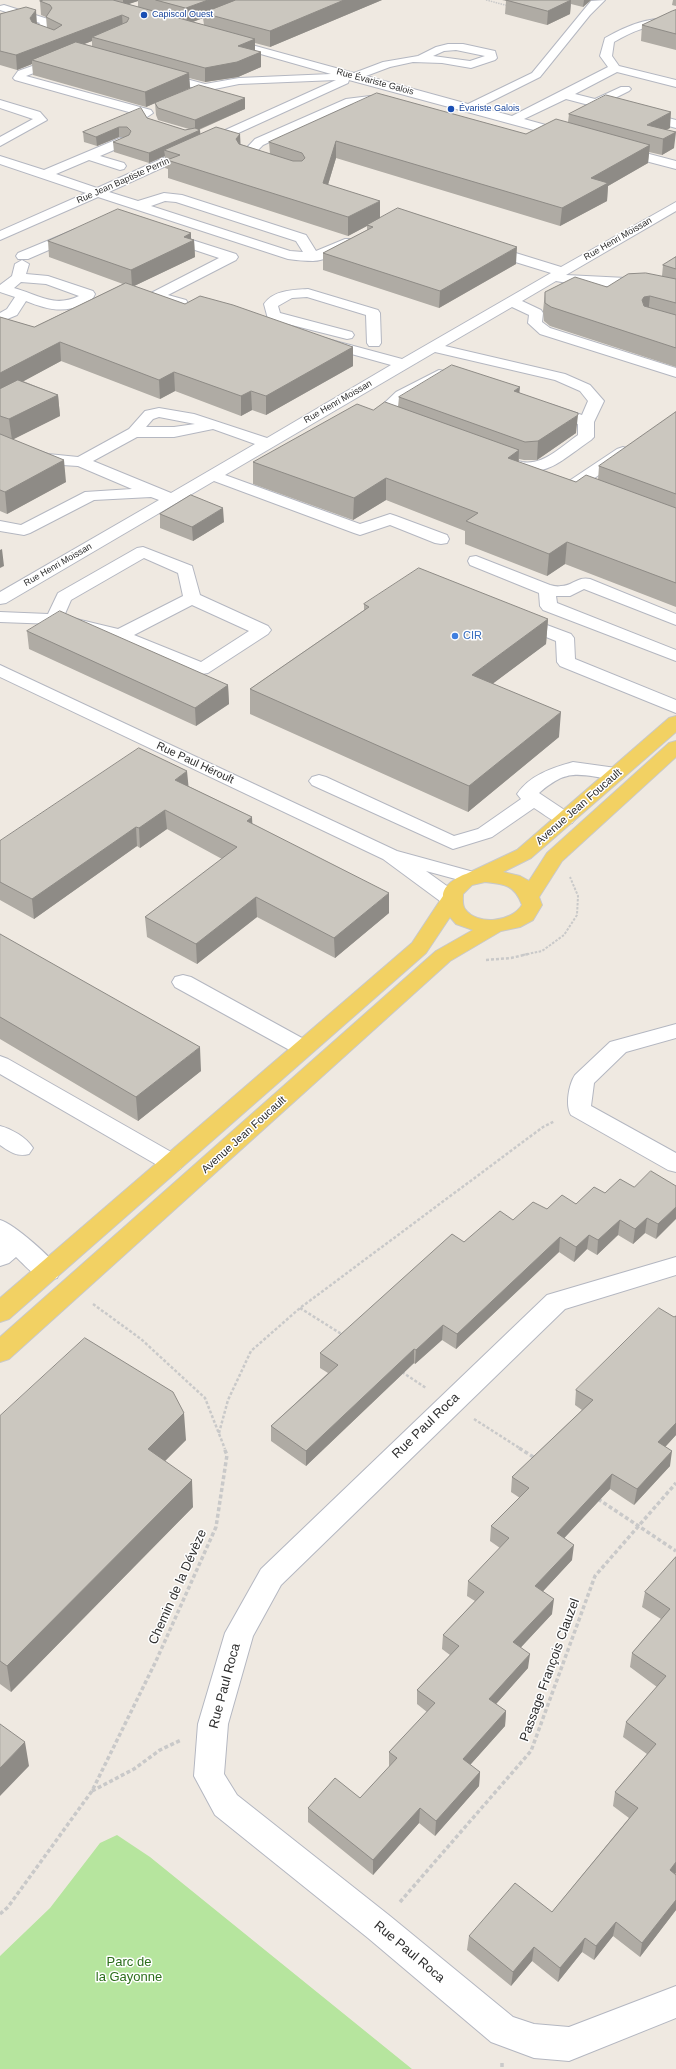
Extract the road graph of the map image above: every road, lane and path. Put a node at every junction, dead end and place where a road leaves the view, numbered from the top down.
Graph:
1 (486, 0) edge
2 (600, 0) edge
3 (19, 3) dead end
4 (511, 6) dead end
5 (2, 9) edge
6 (676, 22) edge
7 (217, 38) edge
8 (56, 40) edge
9 (72, 55) edge
10 (422, 58) junction
11 (615, 68) junction
12 (145, 71) edge
13 (355, 76) junction
14 (676, 84) edge
15 (205, 88) junction
16 (625, 89) dead end
17 (190, 94) edge
18 (565, 94) junction
19 (597, 103) junction
20 (0, 104) edge
21 (469, 108) junction
22 (408, 111) edge
23 (151, 115) dead end
24 (513, 120) junction
25 (255, 121) junction
26 (676, 124) edge
27 (285, 130) junction
28 (582, 139) edge
29 (124, 141) edge
30 (0, 142) edge
31 (605, 146) edge
32 (89, 156) junction
33 (0, 160) edge
34 (676, 165) edge
35 (120, 166) dead end
36 (271, 166) edge
37 (43, 175) junction
38 (96, 193) junction
39 (56, 195) dead end
40 (75, 202) junction
41 (137, 206) junction
42 (676, 206) edge
43 (660, 215) junction
44 (676, 220) edge
45 (91, 226) edge
46 (157, 232) edge
47 (0, 236) edge
48 (363, 236) edge
49 (0, 241) edge
50 (472, 244) edge
51 (24, 256) junction
52 (313, 257) junction
53 (558, 274) junction
54 (18, 278) junction
55 (2, 289) edge
56 (676, 292) edge
57 (23, 295) junction
58 (512, 302) junction
59 (194, 307) edge
60 (0, 318) edge
61 (0, 324) edge
62 (262, 325) edge
63 (14, 328) edge
64 (374, 343) junction
65 (431, 348) junction
66 (417, 355) junction
67 (402, 364) junction
68 (676, 373) edge
69 (455, 378) edge
70 (369, 383) junction
71 (401, 395) junction
72 (535, 405) edge
73 (586, 422) junction
74 (402, 424) edge
75 (214, 425) junction
76 (134, 432) junction
77 (267, 443) junction
78 (0, 444) edge
79 (634, 444) edge
80 (492, 456) edge
81 (82, 462) junction
82 (212, 475) junction
83 (594, 494) edge
84 (165, 496) junction
85 (0, 526) edge
86 (441, 538) dead end
87 (476, 561) dead end
88 (556, 591) junction
89 (192, 598) junction
90 (0, 599) edge
91 (505, 614) edge
92 (0, 617) edge
93 (54, 619) junction
94 (676, 620) edge
95 (676, 630) edge
96 (120, 635) junction
97 (676, 656) edge
98 (0, 670) edge
99 (676, 707) edge
100 (676, 722) edge
101 (676, 747) edge
102 (616, 774) junction
103 (319, 781) dead end
104 (534, 800) junction
105 (565, 819) junction
106 (390, 855) junction
107 (474, 878) junction
108 (530, 895) junction
109 (451, 899) junction
110 (494, 927) junction
111 (184, 982) dead end
112 (676, 1031) edge
113 (303, 1048) junction
114 (0, 1064) edge
115 (579, 1108) junction
116 (0, 1134) edge
117 (21, 1148) dead end
118 (172, 1163) junction
119 (676, 1164) edge
120 (6, 1243) edge
121 (676, 1266) edge
122 (48, 1271) junction
123 (72, 1289) junction
124 (300, 1308) junction
125 (0, 1312) edge
126 (346, 1337) edge
127 (0, 1352) edge
128 (398, 1370) edge
129 (450, 1403) junction
130 (219, 1434) junction
131 (541, 1462) edge
132 (676, 1484) edge
133 (593, 1496) edge
134 (638, 1525) junction
135 (676, 1551) edge
136 (213, 1724) junction
137 (92, 1792) junction
138 (0, 1914) edge
139 (379, 1927) junction
140 (676, 2002) edge

1 - 4 path
2 - 21 street
3 - 5 street
5 - 8 street
6 - 11 street
7 - 13 street, Rue Évariste Galois
9 - 23 street
10 - 10 street
10 - 13 street
11 - 14 street
11 - 18 street
12 - 15 street
13 - 15 street
13 - 21 street, Rue Évariste Galois
13 - 25 street, Rue Jean Baptiste Perrin
15 - 17 street
16 - 19 street
18 - 19 street
18 - 24 street
19 - 26 street
20 - 30 street
21 - 24 street, Rue Évariste Galois
22 - 27 street
24 - 28 street, Rue Évariste Galois
25 - 27 street
25 - 38 street, Rue Jean Baptiste Perrin
27 - 36 street
29 - 32 street
31 - 34 street
32 - 35 street
32 - 37 street
33 - 37 street
37 - 38 street
38 - 40 street, Rue Jean Baptiste Perrin
38 - 41 street
39 - 40 street
40 - 47 street, Rue Jean Baptiste Perrin
41 - 52 street
41 - 52 street
42 - 43 street, Rue Henri Moissan
43 - 44 street
43 - 53 street, Rue Henri Moissan
45 - 51 street
46 - 59 street
48 - 52 street
49 - 51 street
50 - 53 street
51 - 54 street
53 - 56 street
53 - 58 street, Rue Henri Moissan
54 - 55 street
54 - 57 street
55 - 57 street
57 - 60 street
58 - 65 street, Rue Henri Moissan
58 - 68 street
61 - 63 street
62 - 67 street
64 - 64 street
64 - 66 street
65 - 66 street, Rue Henri Moissan
65 - 73 street
66 - 67 street, Rue Henri Moissan
67 - 70 street, Rue Henri Moissan
69 - 71 street
70 - 71 street
70 - 77 street, Rue Henri Moissan
71 - 74 street
72 - 73 street
73 - 80 street
75 - 76 street
75 - 76 street
75 - 77 street
76 - 81 street
77 - 82 street, Rue Henri Moissan
78 - 81 street
79 - 83 street
81 - 84 street
82 - 84 street, Rue Henri Moissan
82 - 86 street
84 - 85 street
84 - 90 street, Rue Henri Moissan
87 - 88 street
88 - 94 street
88 - 95 street
88 - 97 street
89 - 93 street
89 - 96 street
89 - 96 street
91 - 99 street
92 - 93 street
93 - 96 street
98 - 106 street, Rue Paul Héroult
100 - 102 main road, Avenue Jean Foucault
101 - 108 main road, Avenue Jean Foucault
102 - 104 street
102 - 105 main road, Avenue Jean Foucault
103 - 104 street
104 - 105 street
105 - 107 main road, Avenue Jean Foucault
106 - 107 street, Rue Paul Héroult
106 - 109 street, Rue Paul Héroult
107 - 108 main road
107 - 109 main road
108 - 110 main road
109 - 110 main road
109 - 113 main road
110 - 123 main road, Avenue Jean Foucault
111 - 113 street
112 - 115 street
113 - 118 main road
114 - 118 street
115 - 119 street
115 - 124 path
116 - 117 street
118 - 122 main road
120 - 122 street
121 - 129 street, Rue Paul Roca
122 - 125 main road
123 - 127 main road, Avenue Jean Foucault
123 - 130 path, Chemin de la Dévèze
124 - 126 path
124 - 130 path
128 - 129 path
129 - 131 path
129 - 136 street, Rue Paul Roca
130 - 137 path, Chemin de la Dévèze
132 - 134 path, Passage François Clauzel
133 - 134 path
134 - 135 path
134 - 139 path, Passage François Clauzel
136 - 137 path
136 - 139 street, Rue Paul Roca
137 - 138 path, Chemin de la Dévèze
139 - 140 street, Rue Paul Roca

